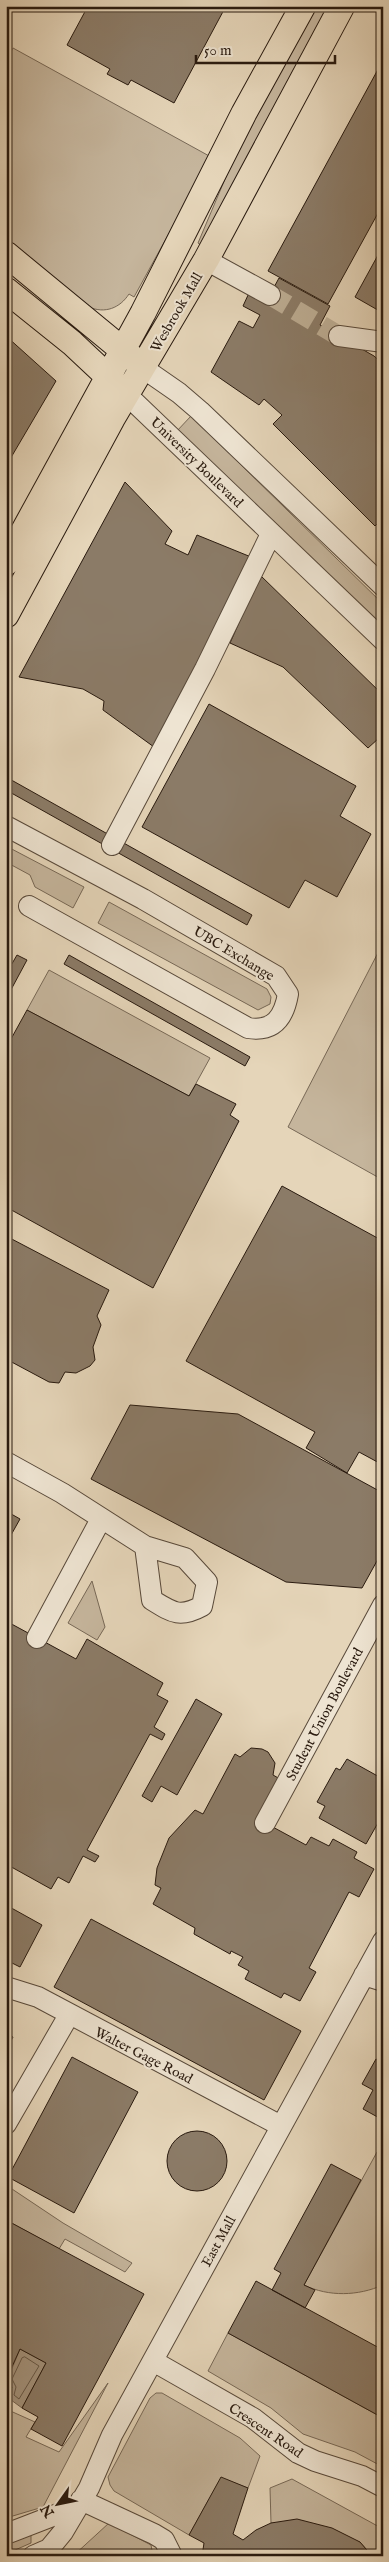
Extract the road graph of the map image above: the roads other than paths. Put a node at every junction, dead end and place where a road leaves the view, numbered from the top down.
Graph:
1 (303, 6) edge
2 (342, 6) edge
3 (6, 254) edge
4 (206, 260) junction
5 (6, 290) edge
6 (270, 295) tunnel mouth
7 (340, 336) tunnel mouth
8 (383, 342) edge
9 (123, 351) junction
10 (143, 368) junction
11 (109, 377) junction
12 (127, 395) junction
13 (271, 534) junction
14 (7, 559) edge
15 (383, 586) edge
16 (6, 616) edge
17 (383, 640) edge
18 (6, 826) edge
19 (112, 844) dead end
20 (29, 906) dead end
21 (6, 1462) edge
22 (101, 1519) junction
23 (145, 1546) dead end
24 (383, 1605) edge
25 (37, 1638) dead end
26 (266, 1823) dead end
27 (383, 1941) edge
28 (376, 1981) edge
29 (6, 1987) edge
30 (69, 2015) junction
31 (6, 2124) edge
32 (281, 2126) junction
33 (154, 2361) junction
34 (383, 2487) edge
35 (79, 2504) junction
36 (6, 2534) edge
37 (33, 2556) edge
38 (172, 2556) edge

1 - 9 main road, Wesbrook Mall
2 - 4 main road, Wesbrook Mall
3 - 9 main road
4 - 6 street
4 - 10 main road, Wesbrook Mall
5 - 11 main road, University Boulevard
7 - 8 street
9 - 10 main road
9 - 11 main road, Wesbrook Mall
10 - 12 main road, Wesbrook Mall
10 - 15 street
11 - 12 main road, University Boulevard
11 - 14 main road, Wesbrook Mall
12 - 13 street, University Boulevard
12 - 16 main road, Wesbrook Mall
13 - 17 street, University Boulevard
13 - 19 street
18 - 20 street, UBC Exchange
21 - 22 street
22 - 23 street
22 - 25 street
24 - 26 street, Student Union Boulevard
27 - 28 street, East Mall
28 - 32 street, East Mall
29 - 30 street, Walter Gage Road
30 - 31 street
30 - 32 street, Walter Gage Road
32 - 33 street, East Mall
33 - 34 street, Crescent Road
33 - 35 street, East Mall
35 - 36 street
35 - 37 street, East Mall
35 - 38 street

